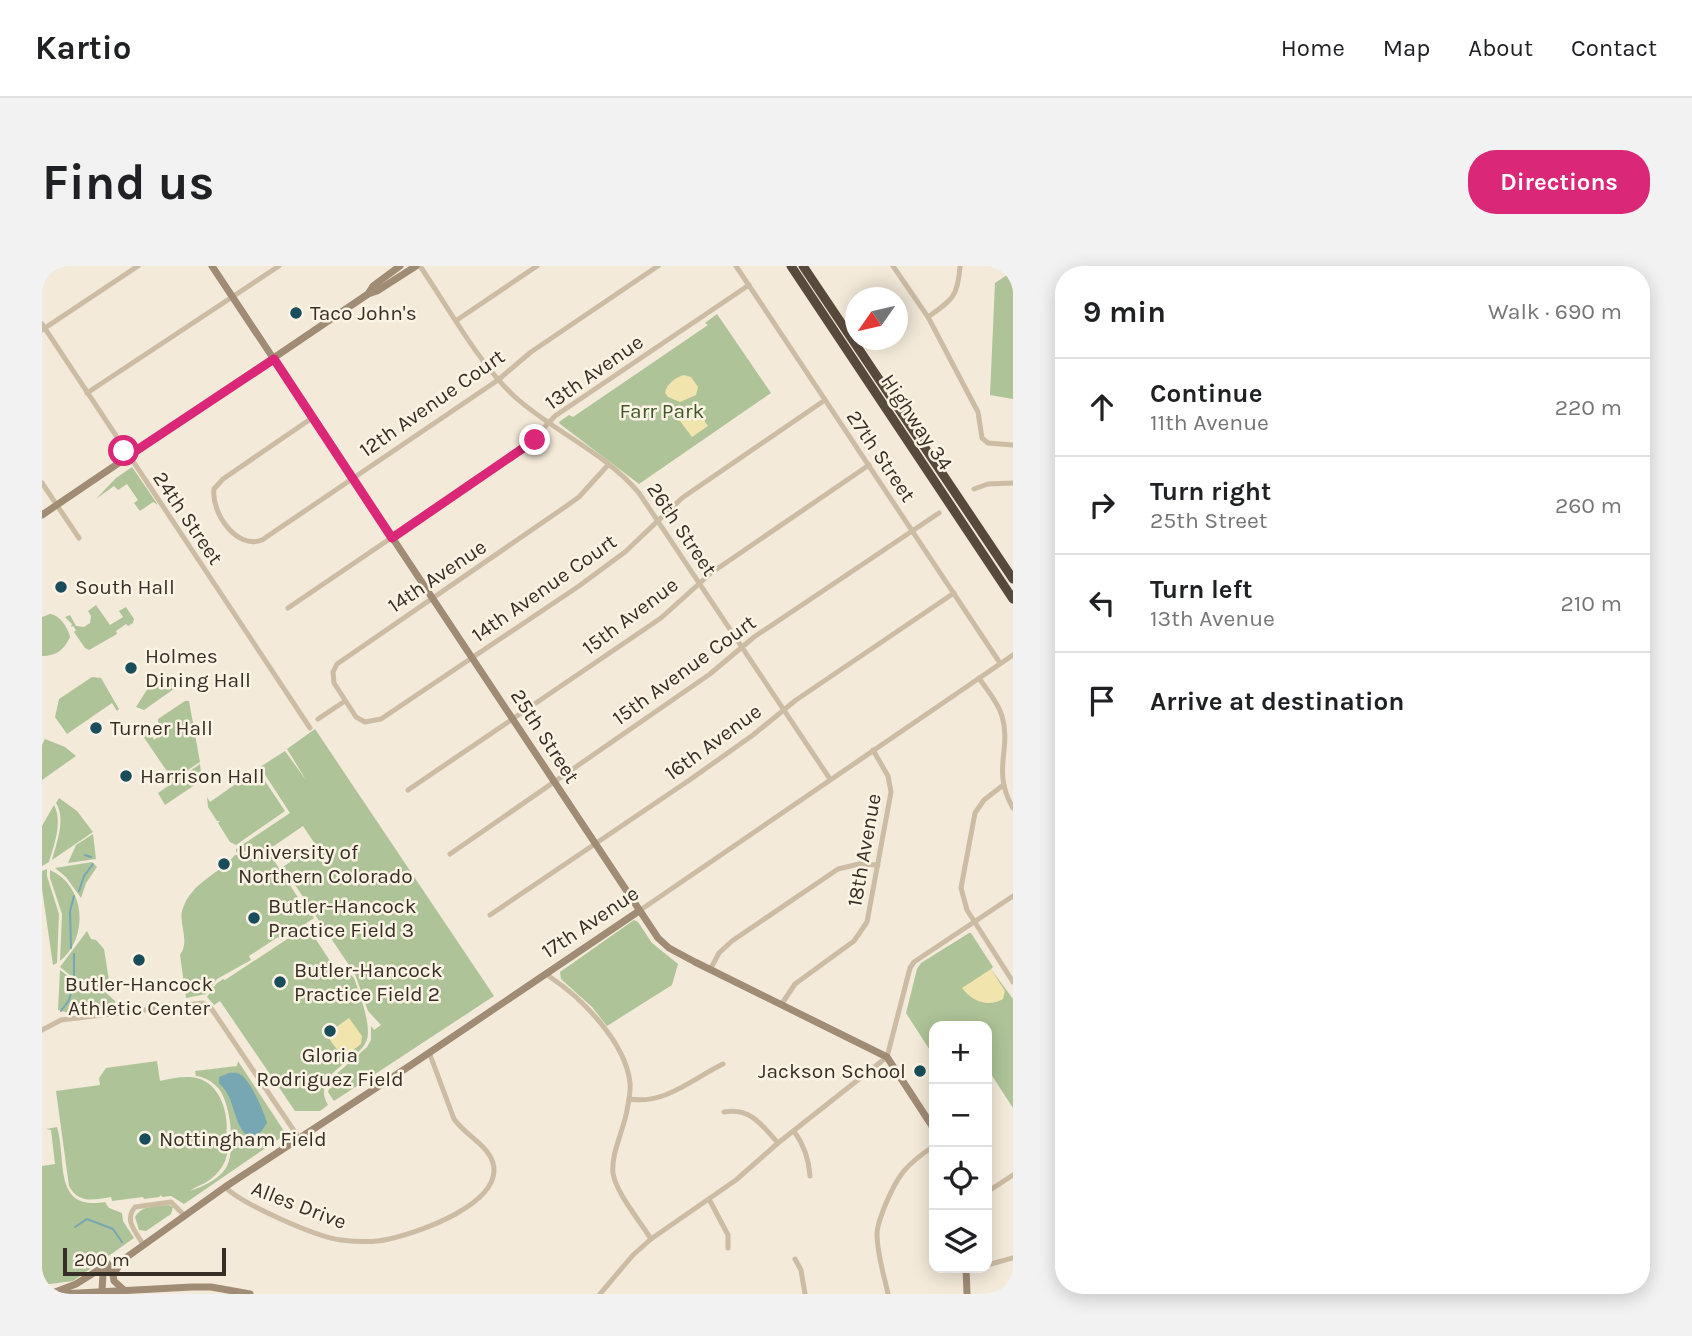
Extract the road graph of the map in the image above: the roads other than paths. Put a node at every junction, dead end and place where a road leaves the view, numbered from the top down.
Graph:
1 (138, 266) edge
2 (212, 266) edge
3 (279, 266) edge
4 (400, 266) edge
5 (418, 266) edge
6 (537, 266) edge
7 (658, 266) edge
8 (736, 266) edge
9 (791, 266) edge
10 (803, 266) edge
11 (893, 266) edge
12 (960, 266) edge
13 (749, 285) junction
14 (368, 294) junction
15 (232, 297) junction
16 (928, 317) junction
17 (457, 320) junction
18 (43, 327) edge
19 (274, 359) junction
20 (498, 380) junction
21 (87, 393) junction
22 (825, 400) junction
23 (312, 418) junction
24 (549, 423) junction
25 (1013, 445) edge
26 (128, 456) junction
27 (608, 465) junction
28 (869, 466) junction
29 (352, 478) junction
30 (42, 483) edge
31 (1013, 483) edge
32 (974, 489) dead end
33 (57, 505) junction
34 (939, 513) dead end
35 (42, 515) edge
36 (658, 519) junction
37 (912, 531) junction
38 (79, 538) dead end
39 (392, 538) junction
40 (1013, 579) edge
41 (700, 583) junction
42 (954, 593) junction
43 (432, 598) junction
44 (1013, 599) edge
45 (288, 608) dead end
46 (742, 646) junction
47 (1013, 655) edge
48 (472, 657) junction
49 (1000, 663) junction
50 (979, 678) junction
51 (345, 701) junction
52 (784, 709) junction
53 (318, 719) dead end
54 (513, 719) junction
55 (310, 728) dead end
56 (873, 750) junction
57 (830, 779) junction
58 (554, 782) junction
59 (1002, 786) junction
60 (408, 790) dead end
61 (1013, 808) edge
62 (595, 844) junction
63 (450, 854) dead end
64 (878, 865) junction
65 (1013, 895) edge
66 (639, 911) junction
67 (490, 915) dead end
68 (974, 921) junction
69 (710, 970) junction
70 (547, 972) junction
71 (1013, 982) edge
72 (781, 1005) junction
73 (42, 1030) edge
74 (429, 1052) junction
75 (887, 1057) junction
76 (723, 1064) dead end
77 (629, 1099) junction
78 (724, 1112) dead end
79 (929, 1121) edge
80 (794, 1131) junction
81 (299, 1138) junction
82 (778, 1143) junction
83 (933, 1147) edge
84 (1013, 1175) edge
85 (810, 1176) dead end
86 (225, 1187) junction
87 (992, 1189) edge
88 (709, 1199) junction
89 (184, 1215) junction
90 (651, 1238) junction
91 (144, 1244) junction
92 (728, 1248) dead end
93 (124, 1257) junction
94 (1013, 1258) edge
95 (795, 1259) dead end
96 (992, 1264) edge
97 (965, 1273) edge
98 (124, 1290) junction
99 (102, 1291) junction
100 (210, 1291) edge
101 (50, 1294) edge
102 (60, 1294) edge
103 (250, 1294) edge
104 (600, 1294) edge
105 (805, 1294) edge
106 (888, 1294) edge
107 (967, 1294) edge

1 - 18 street
2 - 15 street, 25th Street
3 - 15 street
4 - 14 street
5 - 14 street
5 - 17 street, 26th Street
6 - 17 street
7 - 20 street, 12th Avenue Court
8 - 13 street, 27th Street
9 - 44 highway, Highway 34
10 - 40 highway, Highway 34
11 - 16 street
12 - 16 street
13 - 22 street, 27th Street
13 - 24 street, 13th Avenue
14 - 19 street
15 - 19 street, 25th Street
15 - 21 street
16 - 25 street
17 - 20 street, 26th Street
18 - 21 street, 24th Street
19 - 23 street, 25th Street
19 - 26 street
20 - 24 street, 26th Street
20 - 29 street, 12th Avenue Court
21 - 26 street, 24th Street
22 - 28 street, 27th Street
22 - 36 street, 14th Avenue Court
23 - 29 street, 25th Street
23 - 29 street, 12th Avenue Court
24 - 27 street, 26th Street
24 - 39 street, 13th Avenue
26 - 33 street
26 - 55 street, 24th Street
27 - 36 street, 26th Street
27 - 43 street, 14th Avenue
28 - 37 street, 27th Street
28 - 41 street, 15th Avenue
29 - 39 street, 25th Street
30 - 33 street
31 - 32 street
33 - 35 street
33 - 38 street
34 - 37 street, 15th Avenue Court
36 - 41 street, 26th Street
36 - 48 street, 14th Avenue Court
37 - 42 street, 27th Street
37 - 46 street, 15th Avenue Court
39 - 43 street, 25th Street
39 - 45 street, 13th Avenue
41 - 46 street, 26th Street
41 - 54 street, 15th Avenue
42 - 49 street, 27th Street
42 - 52 street, 16th Avenue
43 - 48 street, 25th Street
43 - 51 street, 14th Avenue
46 - 52 street, 26th Street
46 - 58 street, 15th Avenue Court
47 - 49 street, 17th Avenue
48 - 51 street, 14th Avenue Court
48 - 54 street, 25th Street
49 - 50 street, 17th Avenue
50 - 56 street, 17th Avenue
50 - 59 street
51 - 53 street
52 - 57 street, 26th Street
52 - 62 street, 16th Avenue
54 - 58 street, 25th Street
54 - 60 street, 15th Avenue
56 - 57 street, 17th Avenue
56 - 64 street, 18th Avenue
57 - 66 street, 17th Avenue
58 - 62 street, 25th Street
58 - 63 street, 15th Avenue Court
59 - 61 street
59 - 68 street
62 - 66 street, 25th Street
62 - 67 street, 16th Avenue
64 - 69 street
64 - 72 street, 18th Avenue
65 - 68 street
66 - 69 street, 25th Street
66 - 70 street, 17th Avenue
68 - 71 street
68 - 75 street
69 - 72 street, 25th Street
70 - 74 street, 17th Avenue
70 - 77 street
72 - 75 street, 25th Street
73 - 81 street
74 - 81 street, 17th Avenue
74 - 86 street, Alles Drive
75 - 79 street
75 - 80 street
76 - 77 street
77 - 90 street
78 - 82 street
80 - 82 street
80 - 85 street
81 - 86 street, 17th Avenue
82 - 88 street
83 - 106 street
84 - 87 street
86 - 89 street, 17th Avenue
88 - 90 street
88 - 92 street
89 - 91 street, 17th Avenue
89 - 91 street
90 - 104 street
91 - 93 street, 17th Avenue
93 - 98 street
93 - 99 street, 17th Avenue
93 - 101 street
94 - 96 street
95 - 105 street
97 - 107 street
98 - 99 street
98 - 100 street
99 - 102 street
100 - 103 street

